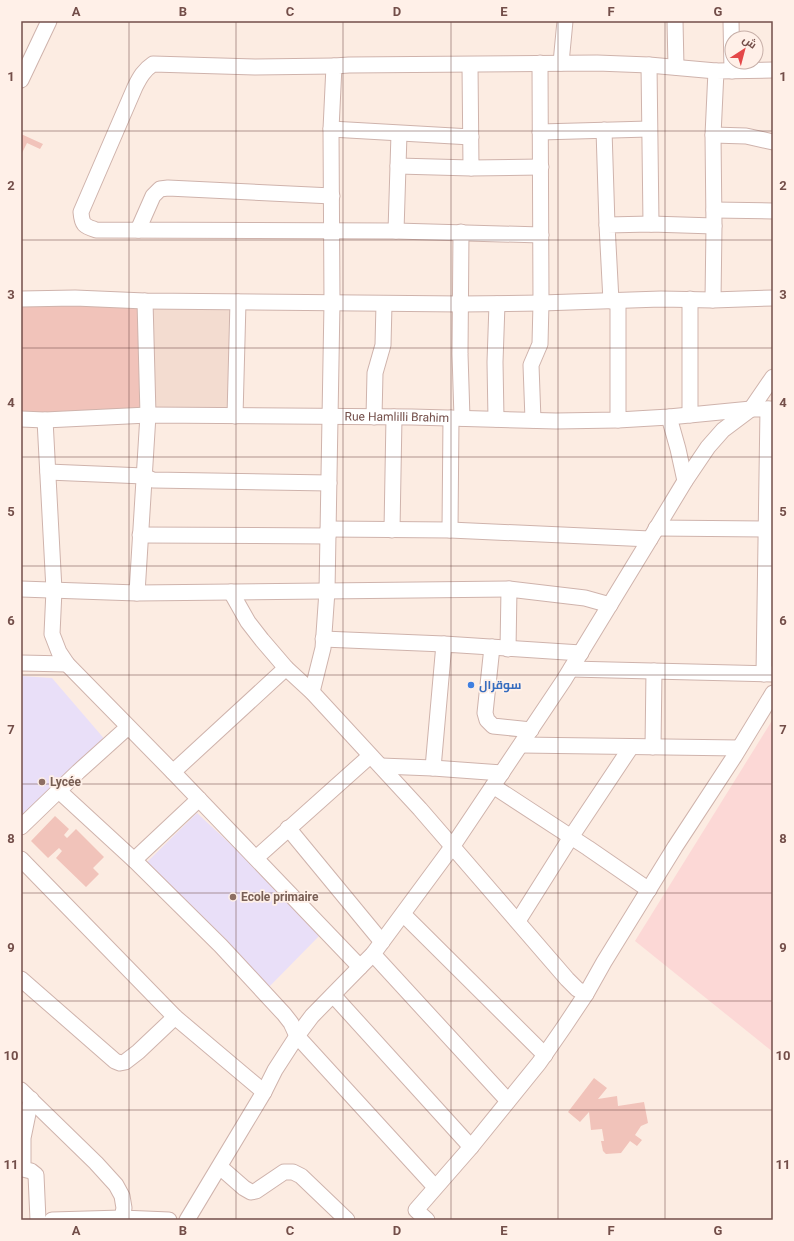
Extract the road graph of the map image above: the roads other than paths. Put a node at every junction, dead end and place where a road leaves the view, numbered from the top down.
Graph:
1 (49, 21) edge
2 (565, 21) edge
3 (675, 21) edge
4 (731, 21) edge
5 (540, 63) junction
6 (561, 63) junction
7 (470, 65) junction
8 (649, 65) junction
9 (334, 66) junction
10 (676, 67) junction
11 (773, 70) edge
12 (716, 71) junction
13 (732, 71) junction
14 (21, 80) edge
15 (649, 128) junction
16 (331, 129) junction
17 (604, 130) junction
18 (540, 132) junction
19 (399, 134) junction
20 (713, 135) junction
21 (471, 137) junction
22 (773, 142) edge
23 (398, 166) junction
24 (540, 167) junction
25 (471, 168) junction
26 (332, 196) junction
27 (714, 210) junction
28 (773, 211) edge
29 (651, 224) junction
30 (608, 225) junction
31 (714, 226) junction
32 (138, 230) junction
33 (332, 231) junction
34 (396, 231) junction
35 (461, 232) junction
36 (541, 235) junction
37 (773, 298) edge
38 (21, 299) edge
39 (690, 299) junction
40 (713, 300) junction
41 (144, 301) junction
42 (614, 301) junction
43 (238, 302) junction
44 (332, 303) junction
45 (541, 303) junction
46 (384, 304) junction
47 (460, 304) junction
48 (497, 304) junction
49 (773, 377) edge
50 (751, 409) junction
51 (770, 409) edge
52 (148, 415) junction
53 (690, 415) junction
54 (235, 416) junction
55 (330, 417) junction
56 (374, 417) junction
57 (394, 417) junction
58 (669, 417) junction
59 (456, 418) junction
60 (21, 419) edge
61 (496, 419) junction
62 (45, 420) junction
63 (533, 420) junction
64 (618, 420) junction
65 (48, 472) junction
66 (144, 476) junction
67 (685, 481) junction
68 (329, 482) junction
69 (770, 529) edge
70 (392, 530) junction
71 (450, 530) junction
72 (328, 533) junction
73 (653, 534) junction
74 (140, 535) junction
75 (21, 589) edge
76 (509, 589) junction
77 (54, 590) junction
78 (327, 591) junction
79 (231, 592) junction
80 (137, 593) junction
81 (610, 605) junction
82 (323, 640) junction
83 (444, 644) junction
84 (492, 647) junction
85 (508, 648) junction
86 (581, 653) junction
87 (21, 663) edge
88 (67, 664) junction
89 (286, 668) junction
90 (571, 669) junction
91 (654, 671) junction
92 (769, 674) edge
93 (312, 692) junction
94 (773, 693) edge
95 (128, 727) junction
96 (531, 730) junction
97 (521, 745) junction
98 (631, 747) junction
99 (653, 747) junction
100 (739, 748) junction
101 (375, 761) junction
102 (433, 768) junction
103 (173, 772) junction
104 (502, 773) junction
105 (493, 786) junction
106 (59, 791) junction
107 (199, 799) junction
108 (21, 827) edge
109 (288, 828) junction
110 (571, 837) junction
111 (452, 847) junction
112 (256, 858) junction
113 (21, 859) edge
114 (134, 860) junction
115 (649, 890) junction
116 (403, 914) junction
117 (518, 921) junction
118 (382, 942) junction
119 (372, 954) junction
120 (360, 967) junction
121 (21, 979) edge
122 (586, 994) junction
123 (334, 995) junction
124 (175, 1017) junction
125 (297, 1036) junction
126 (544, 1054) junction
127 (264, 1092) junction
128 (26, 1095) edge
129 (508, 1101) junction
130 (22, 1138) edge
131 (471, 1147) junction
132 (220, 1167) junction
133 (22, 1170) edge
134 (435, 1187) junction
135 (417, 1217) edge
136 (127, 1219) edge
137 (38, 1220) edge
138 (52, 1220) edge
139 (169, 1220) edge
140 (187, 1220) edge
141 (347, 1220) edge

1 - 14 street
2 - 6 street
3 - 10 street
4 - 13 street
5 - 6 street
5 - 7 street
5 - 18 street
6 - 8 street
7 - 9 street
7 - 21 street
8 - 10 street
8 - 15 street
9 - 16 street
9 - 32 street
10 - 12 street
11 - 13 street
12 - 13 street
12 - 20 street
15 - 17 street
15 - 29 street
16 - 19 street
16 - 26 street
17 - 18 street
17 - 30 street
18 - 24 street
19 - 21 street
19 - 23 street
20 - 22 street
20 - 27 street
21 - 25 street
23 - 25 street
23 - 34 street
24 - 25 street
24 - 36 street
26 - 32 street
26 - 33 street
27 - 28 street
27 - 31 street
29 - 30 street
29 - 31 street
30 - 42 street
31 - 40 street
32 - 33 street
33 - 34 street
33 - 44 street
34 - 35 street
35 - 36 street
35 - 47 street
36 - 45 street
37 - 40 street
38 - 41 street
39 - 40 street
39 - 42 street
39 - 53 street
41 - 43 street
41 - 52 street
42 - 45 street
42 - 64 street
43 - 44 street
43 - 54 street
44 - 46 street
44 - 55 street
45 - 48 street
45 - 63 street
46 - 47 street
46 - 56 street
47 - 48 street
47 - 59 street
48 - 61 street
49 - 50 street
50 - 51 street, Rue Hamlilli Brahim
50 - 53 street, Rue Hamlilli Brahim
50 - 67 street
51 - 69 street
52 - 54 street, Rue Hamlilli Brahim
52 - 62 street, Rue Hamlilli Brahim
52 - 66 street
53 - 58 street, Rue Hamlilli Brahim
54 - 55 street, Rue Hamlilli Brahim
55 - 56 street, Rue Hamlilli Brahim
55 - 68 street
56 - 57 street, Rue Hamlilli Brahim
57 - 59 street, Rue Hamlilli Brahim
57 - 70 street
58 - 64 street, Rue Hamlilli Brahim
58 - 67 street
59 - 61 street, Rue Hamlilli Brahim
59 - 71 street
60 - 62 street, Rue Hamlilli Brahim
61 - 63 street, Rue Hamlilli Brahim
62 - 65 street
63 - 64 street, Rue Hamlilli Brahim
65 - 66 street
65 - 77 street
66 - 68 street
66 - 74 street
67 - 73 street
68 - 72 street
69 - 73 street
69 - 92 street
70 - 71 street
70 - 72 street
71 - 73 street
72 - 74 street
72 - 78 street
73 - 81 street
74 - 80 street
75 - 77 street
76 - 78 street
76 - 81 street
76 - 85 street
77 - 80 street
77 - 88 street
78 - 79 street
78 - 82 street
79 - 80 street
79 - 89 street
81 - 86 street
82 - 83 street
82 - 93 street
83 - 84 street
83 - 102 street
84 - 85 street
84 - 96 street
85 - 86 street
86 - 90 street
87 - 88 street
88 - 95 street
89 - 93 street
89 - 103 street
90 - 91 street
90 - 96 street
91 - 92 street
91 - 99 street
93 - 101 street
94 - 100 street
95 - 103 street
95 - 106 street
96 - 97 street
97 - 98 street
97 - 104 street
98 - 99 street
98 - 110 street
99 - 100 street
100 - 115 street
101 - 102 street
101 - 109 street
101 - 111 street
102 - 104 street
103 - 107 street
104 - 105 street
105 - 110 street
105 - 111 street
106 - 108 street
106 - 114 street
107 - 112 street
107 - 114 street
109 - 112 street
109 - 118 street
110 - 115 street
110 - 117 street
111 - 116 street
111 - 117 street
112 - 120 street
113 - 124 street
114 - 125 street
115 - 122 street
116 - 118 street
116 - 126 street
117 - 122 street
118 - 119 street
119 - 120 street
119 - 129 street
120 - 123 street
121 - 124 street
122 - 126 street
123 - 125 street
123 - 131 street
124 - 127 street
125 - 127 street
125 - 134 street
126 - 129 street
127 - 132 street
128 - 130 street
128 - 136 street
129 - 131 street
130 - 133 street
131 - 134 street
132 - 140 street
132 - 141 street
133 - 137 street
134 - 135 street
136 - 138 street
136 - 139 street

